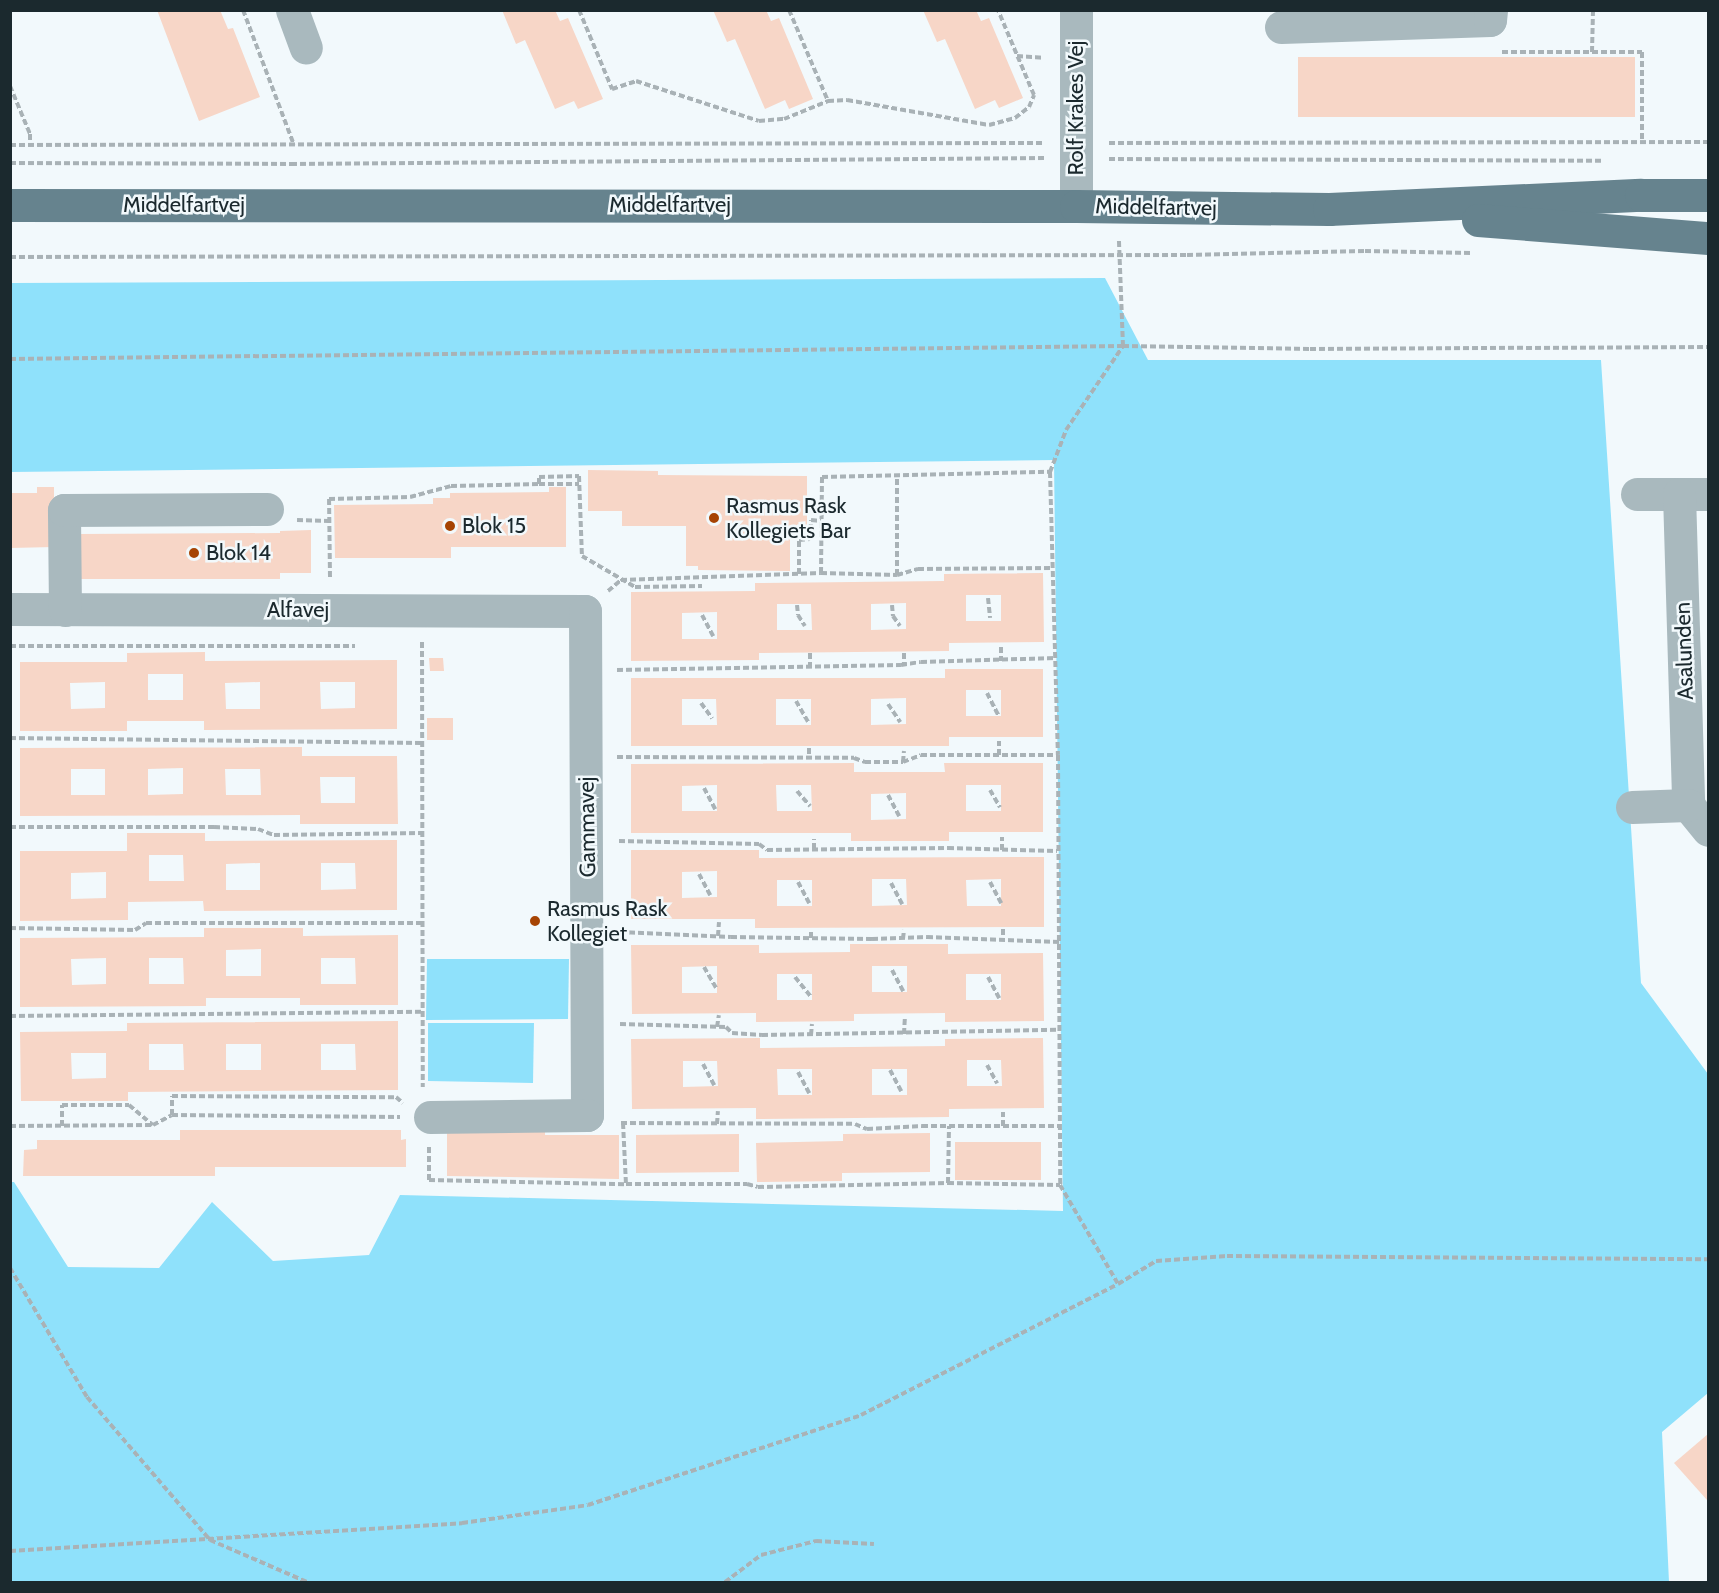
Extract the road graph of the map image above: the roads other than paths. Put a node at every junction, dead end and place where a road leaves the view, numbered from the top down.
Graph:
1 (292, 10) edge
2 (1076, 10) edge
3 (1491, 10) edge
4 (1281, 27) dead end
5 (306, 48) dead end
6 (1708, 195) edge
7 (10, 205) edge
8 (1076, 206) junction
9 (1329, 209) junction
10 (1708, 238) edge
11 (1637, 494) dead end
12 (1694, 494) edge
13 (267, 509) dead end
14 (10, 609) edge
15 (65, 609) junction
16 (585, 611) joint
17 (1688, 805) junction
18 (1632, 807) dead end
19 (1708, 830) edge
20 (423, 1110) road end

1 - 5 street
2 - 8 street, Rolf Krakes Vej
3 - 4 street
6 - 9 main road, Middelfartvej
7 - 8 main road, Middelfartvej
8 - 9 main road, Middelfartvej
9 - 10 main road, Middelfartvej
11 - 12 street
12 - 17 street, Asalunden
13 - 15 street
14 - 15 street, Alfavej
15 - 16 street, Alfavej
16 - 20 street, Gammavej
17 - 18 street
17 - 19 street

